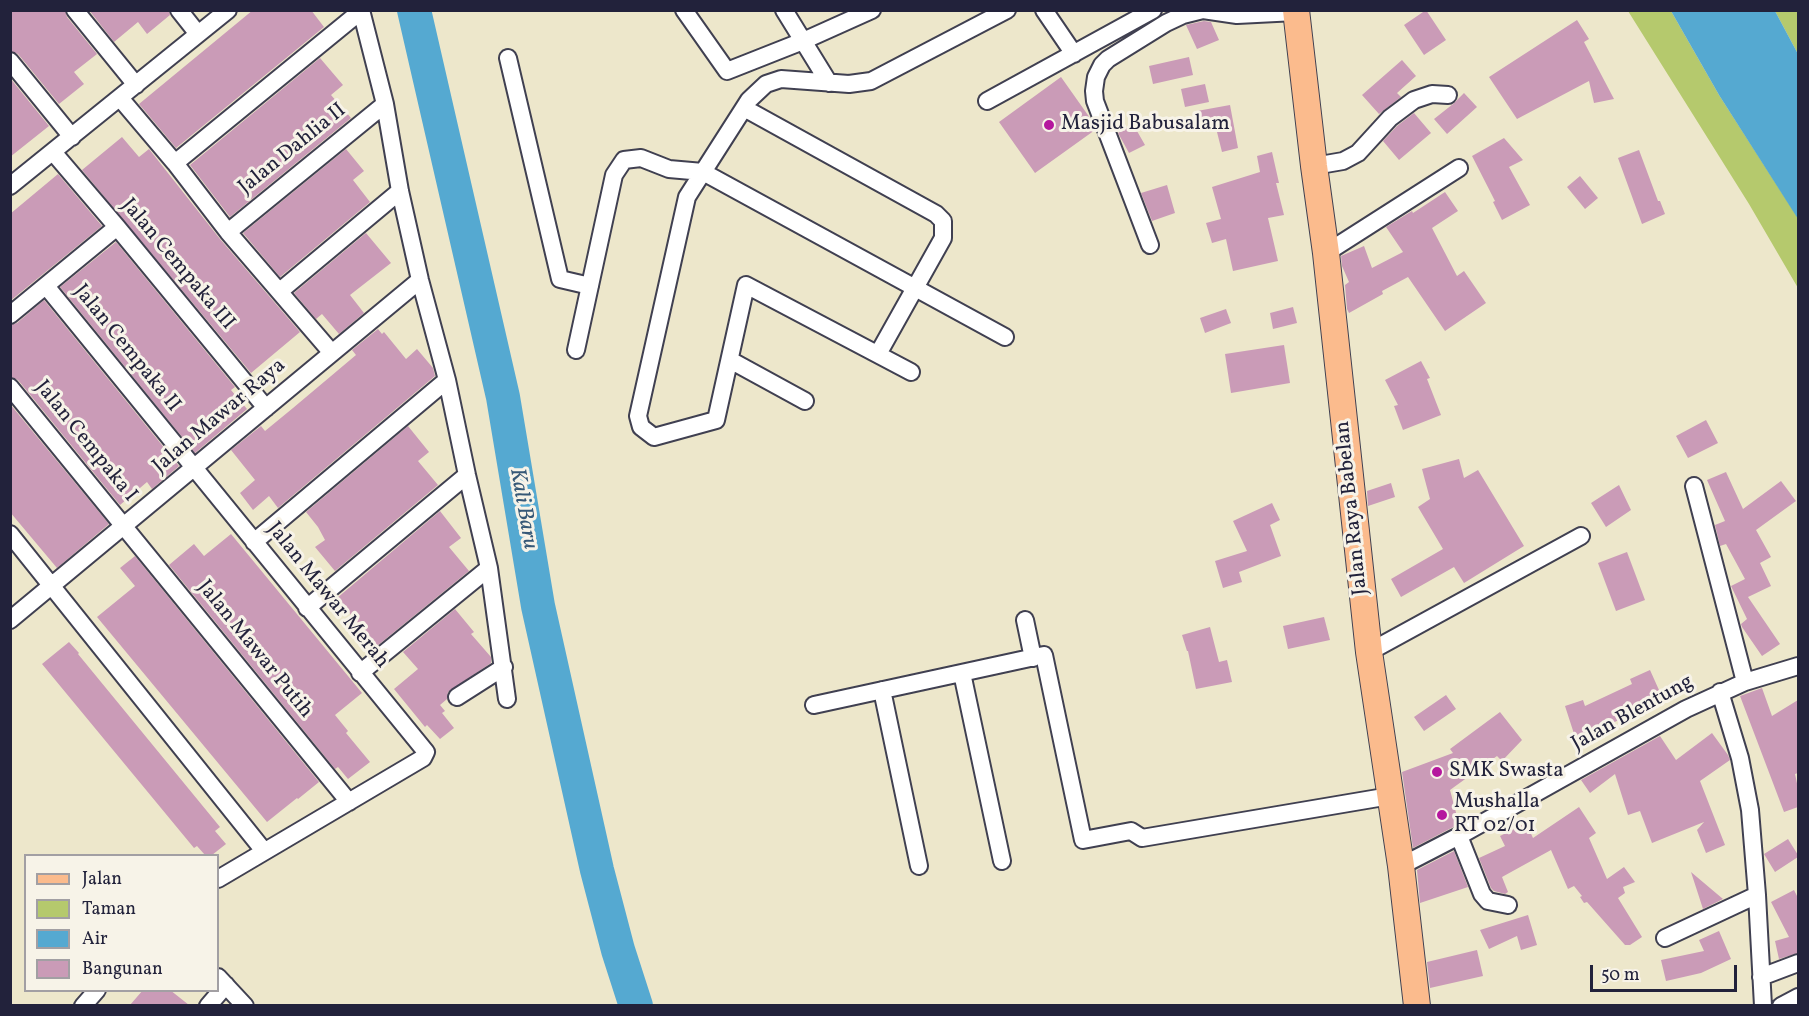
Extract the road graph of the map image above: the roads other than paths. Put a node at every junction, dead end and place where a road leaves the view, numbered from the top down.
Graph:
1 (75, 10) edge
2 (179, 10) edge
3 (228, 10) edge
4 (684, 10) edge
5 (784, 10) edge
6 (872, 10) edge
7 (1007, 10) edge
8 (1044, 10) edge
9 (1153, 10) edge
10 (1203, 10) edge
11 (361, 11) edge
12 (1296, 11) edge
13 (1176, 13) edge
14 (198, 34) junction
15 (803, 41) junction
16 (1074, 54) junction
17 (508, 58) dead end
18 (10, 61) edge
19 (829, 83) junction
20 (136, 85) junction
21 (1448, 95) dead end
22 (120, 98) junction
23 (987, 101) dead end
24 (385, 104) junction
25 (744, 108) junction
26 (72, 137) junction
27 (53, 152) junction
28 (175, 163) junction
29 (1314, 166) junction
30 (1459, 168) dead end
31 (703, 172) junction
32 (10, 186) edge
33 (400, 191) junction
34 (117, 227) junction
35 (228, 232) junction
36 (1150, 245) dead end
37 (1326, 253) junction
38 (418, 281) junction
39 (46, 286) junction
40 (590, 286) junction
41 (914, 287) junction
42 (280, 291) junction
43 (10, 315) edge
44 (1005, 337) dead end
45 (576, 350) dead end
46 (332, 353) junction
47 (878, 354) junction
48 (730, 360) junction
49 (910, 372) dead end
50 (447, 380) junction
51 (10, 387) edge
52 (806, 401) dead end
53 (266, 408) junction
54 (193, 468) junction
55 (467, 476) junction
56 (1694, 486) dead end
57 (124, 526) junction
58 (10, 534) edge
59 (1581, 536) dead end
60 (254, 542) junction
61 (489, 568) junction
62 (51, 585) junction
63 (307, 608) junction
64 (10, 620) edge
65 (1025, 620) dead end
66 (1369, 652) junction
67 (1032, 658) junction
68 (1798, 666) edge
69 (504, 667) junction
70 (360, 673) junction
71 (962, 673) junction
72 (1745, 682) junction
73 (882, 690) junction
74 (1720, 693) junction
75 (457, 697) dead end
76 (507, 699) dead end
77 (814, 705) dead end
78 (1390, 796) junction
79 (350, 802) junction
80 (1459, 836) junction
81 (264, 851) junction
82 (1002, 861) dead end
83 (919, 866) dead end
84 (1401, 866) junction
85 (219, 878) edge
86 (1757, 895) junction
87 (1508, 905) dead end
88 (1665, 938) dead end
89 (1798, 963) edge
90 (1761, 977) junction
91 (222, 981) edge
92 (95, 992) edge
93 (216, 992) edge
94 (1798, 997) edge
95 (83, 1005) edge
96 (208, 1005) edge
97 (245, 1005) edge
98 (1418, 1005) edge
99 (1763, 1005) edge
100 (1781, 1005) edge

1 - 20 street
2 - 14 street
3 - 14 street
4 - 15 street
5 - 15 street
6 - 15 street
7 - 19 street
8 - 16 street
9 - 16 street
10 - 12 street
10 - 13 street
11 - 24 street
11 - 28 street
12 - 29 main road, Jalan Raya Babelan
13 - 36 street
14 - 20 street
15 - 19 street
16 - 23 street
17 - 40 street
18 - 26 street
19 - 25 street
20 - 22 street
21 - 29 street
22 - 26 street
22 - 28 street
24 - 33 street
24 - 35 street, Jalan Dahlia II
25 - 31 street
25 - 41 street
26 - 27 street
27 - 32 street
27 - 34 street, Jalan Cempaka III
28 - 35 street
29 - 37 main road, Jalan Raya Babelan
30 - 37 street
31 - 40 street
31 - 41 street
31 - 48 street
33 - 38 street
33 - 42 street
34 - 39 street
34 - 53 street, Jalan Cempaka III
35 - 42 street
37 - 66 main road, Jalan Raya Babelan
38 - 46 street, Jalan Mawar Raya
38 - 50 street
39 - 43 street
39 - 54 street, Jalan Cempaka II
40 - 45 street
41 - 44 street
41 - 47 street
42 - 46 street
46 - 53 street, Jalan Mawar Raya
47 - 48 street
47 - 49 street
48 - 52 street
50 - 55 street
50 - 60 street
51 - 57 street, Jalan Cempaka I
53 - 54 street, Jalan Mawar Raya
54 - 57 street, Jalan Mawar Raya
54 - 60 street, Jalan Mawar Merah
55 - 61 street
55 - 63 street
56 - 72 street
57 - 62 street, Jalan Mawar Raya
57 - 79 street, Jalan Mawar Putih
58 - 62 street
59 - 66 street
60 - 63 street, Jalan Mawar Merah
61 - 69 street
61 - 70 street
62 - 64 street, Jalan Mawar Raya
62 - 81 street
63 - 70 street, Jalan Mawar Merah
65 - 67 street
66 - 78 main road, Jalan Raya Babelan
67 - 71 street
67 - 78 street
68 - 72 street, Jalan Blentung
69 - 75 street
69 - 76 street
70 - 79 street, Jalan Mawar Merah
71 - 73 street
71 - 82 street
72 - 74 street, Jalan Blentung
73 - 77 street
73 - 83 street
74 - 80 street, Jalan Blentung
74 - 86 street
78 - 84 main road, Jalan Raya Babelan
79 - 81 street
80 - 84 street, Jalan Blentung
80 - 87 street
81 - 85 street
84 - 98 main road, Jalan Raya Babelan
86 - 88 street
86 - 90 street
89 - 90 street
90 - 99 street
91 - 97 street
92 - 95 street
93 - 96 street
94 - 100 street

